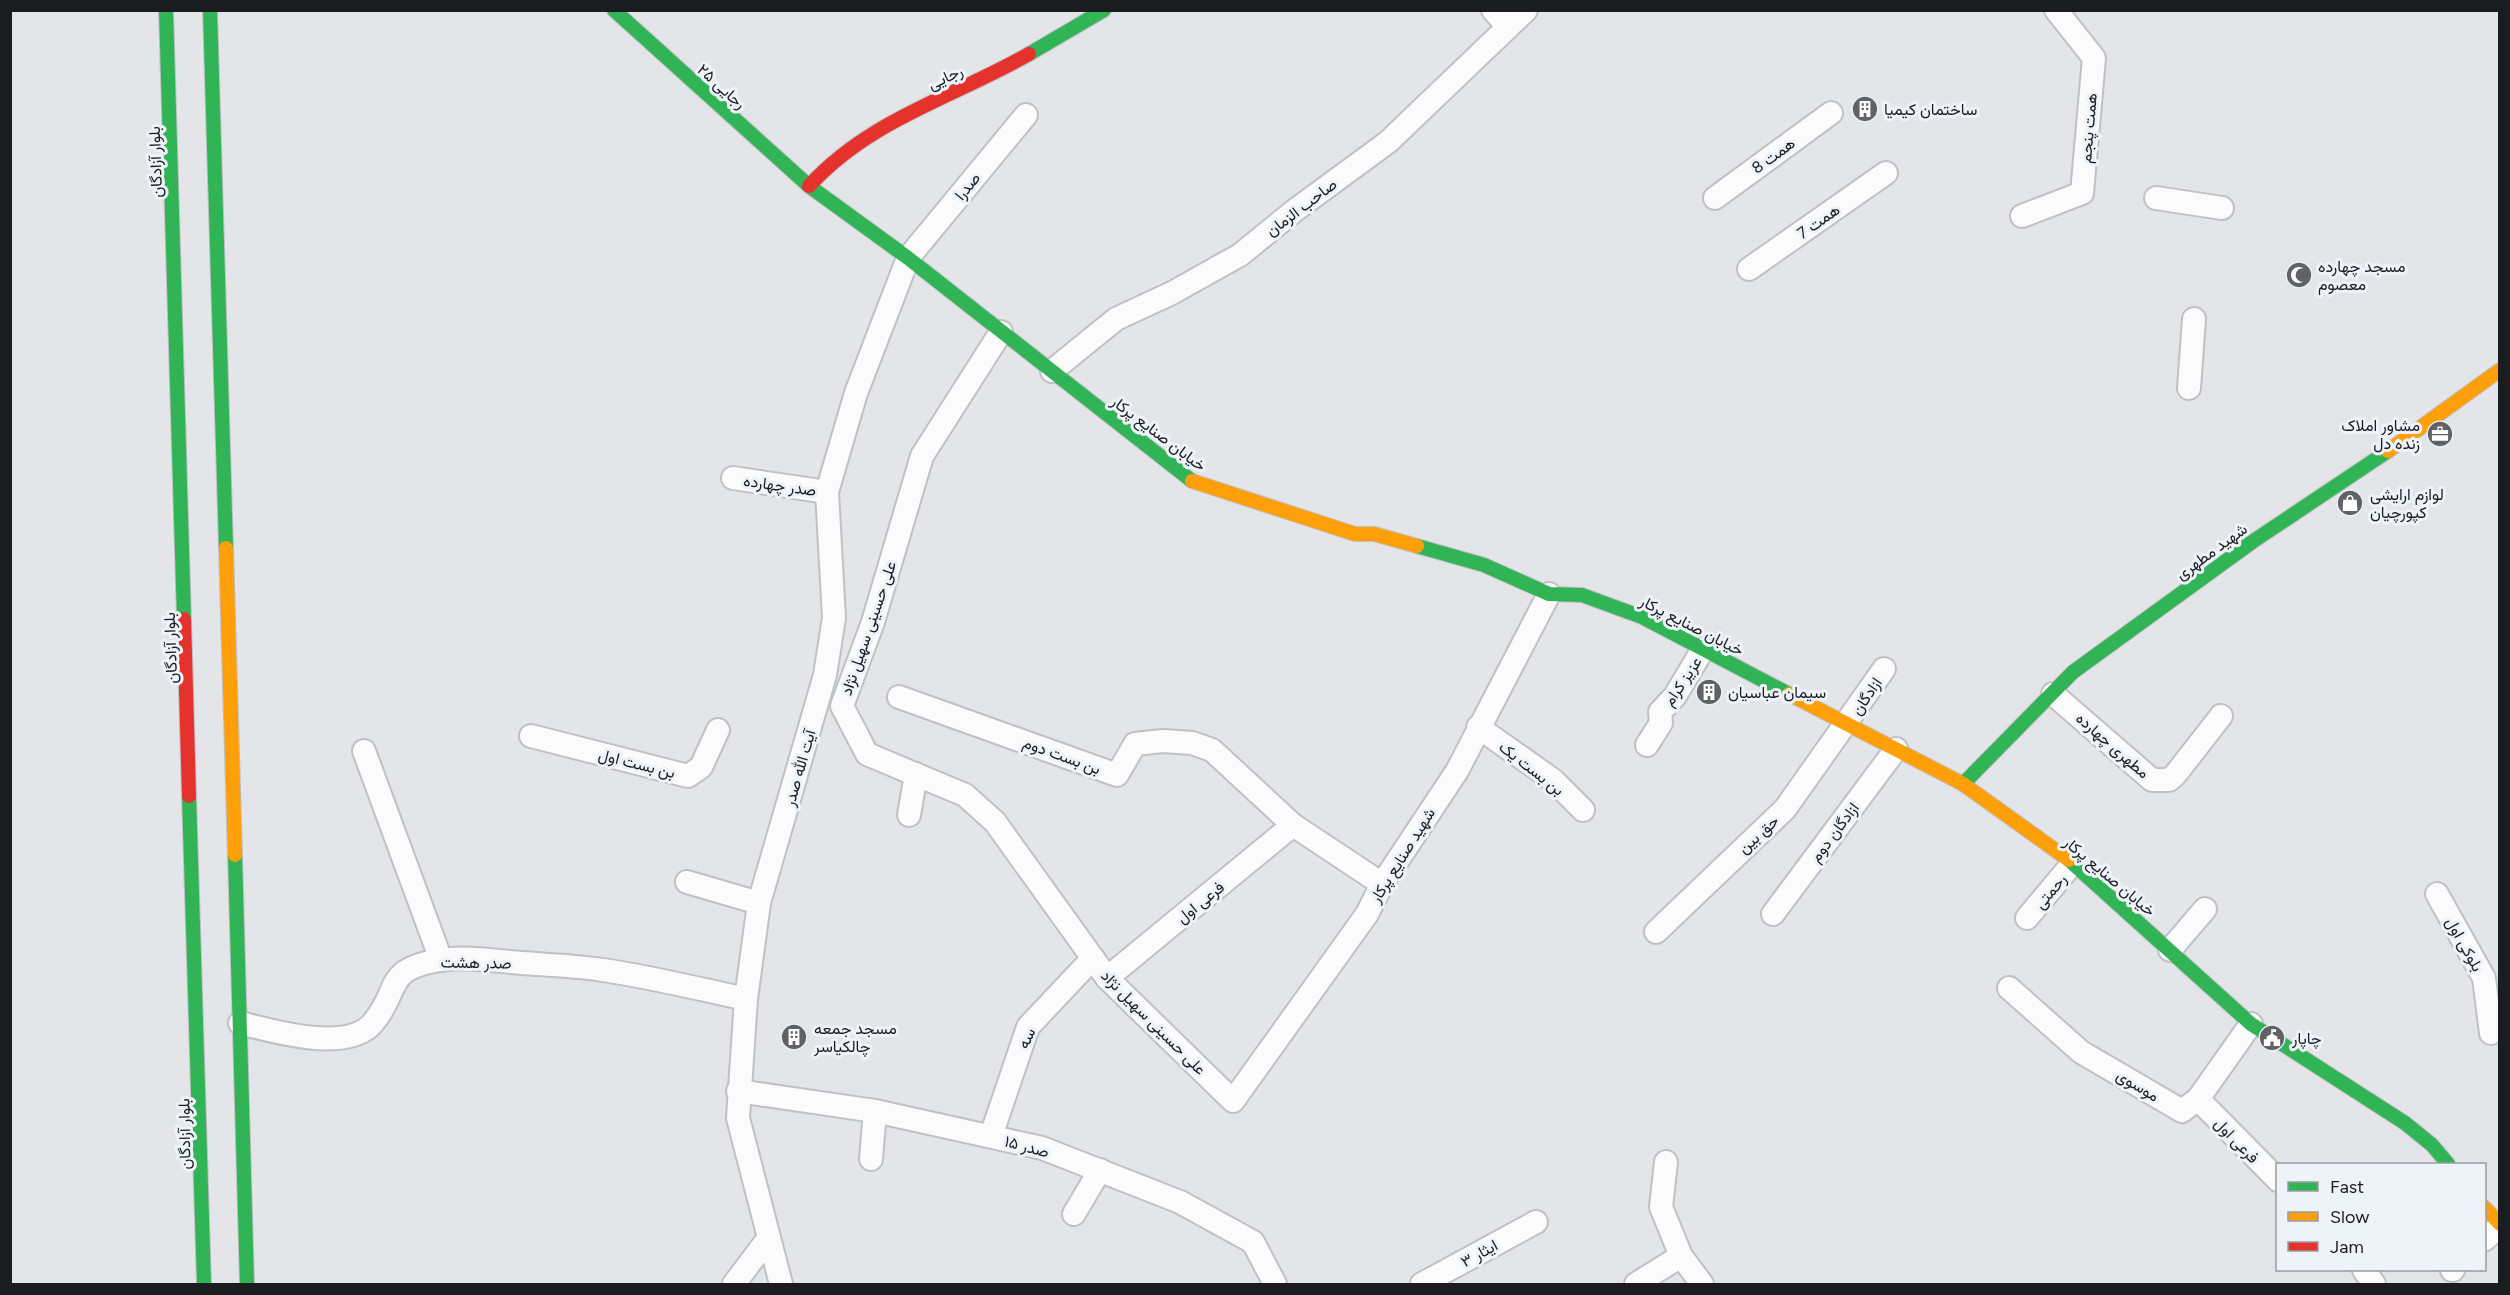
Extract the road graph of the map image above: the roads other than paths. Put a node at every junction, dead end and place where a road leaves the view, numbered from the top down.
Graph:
1 (166, 10) edge
2 (210, 10) edge
3 (614, 10) edge
4 (1104, 10) edge
5 (1526, 10) edge
6 (2056, 10) edge
7 (1501, 19) edge
8 (1832, 113) dead end
9 (1026, 114) dead end
10 (1886, 173) dead end
11 (809, 186) junction
12 (1715, 198) dead end
13 (2156, 198) dead end
14 (2222, 208) dead end
15 (2022, 216) dead end
16 (908, 258) junction
17 (1749, 269) dead end
18 (2194, 319) dead end
19 (1001, 332) junction
20 (1052, 372) junction
21 (2498, 375) edge
22 (2189, 388) dead end
23 (733, 478) dead end
24 (826, 492) junction
25 (1549, 594) junction
26 (1703, 649) junction
27 (1884, 669) dead end
28 (2053, 693) junction
29 (899, 697) dead end
30 (2221, 716) dead end
31 (1847, 723) junction
32 (1478, 728) junction
33 (718, 730) dead end
34 (531, 736) dead end
35 (1647, 745) dead end
36 (1896, 749) junction
37 (364, 751) dead end
38 (916, 774) junction
39 (1963, 784) junction
40 (1583, 810) dead end
41 (909, 815) dead end
42 (1293, 825) junction
43 (2073, 863) junction
44 (687, 882) dead end
45 (1382, 884) junction
46 (2437, 894) dead end
47 (759, 903) junction
48 (2205, 909) dead end
49 (1773, 914) dead end
50 (2027, 918) dead end
51 (1656, 932) dead end
52 (2170, 950) junction
53 (1093, 958) junction
54 (441, 960) junction
55 (1107, 978) junction
56 (2009, 988) dead end
57 (746, 999) junction
58 (235, 1022) junction
59 (2251, 1024) junction
60 (2492, 1032) dead end
61 (738, 1092) junction
62 (2198, 1098) junction
63 (1233, 1101) joint
64 (875, 1111) junction
65 (991, 1136) junction
66 (871, 1159) dead end
67 (1666, 1162) dead end
68 (2447, 1163) edge
69 (1100, 1170) junction
70 (2276, 1179) edge
71 (2486, 1209) edge
72 (1074, 1214) dead end
73 (1536, 1222) dead end
74 (2499, 1225) edge
75 (2486, 1238) edge
76 (768, 1239) junction
77 (1681, 1256) junction
78 (2365, 1271) edge
79 (204, 1284) edge
80 (247, 1284) edge
81 (734, 1284) edge
82 (781, 1284) edge
83 (1275, 1284) edge
84 (1422, 1284) edge
85 (1636, 1284) edge
86 (1702, 1284) edge
87 (2374, 1284) edge

1 - 79 main road, بلوار آزادگان
2 - 58 main road
3 - 11 main road, رجایی ۲۵
4 - 11 main road, رجایی
5 - 7 street, صاحب الزمان
6 - 15 street, همت پنجم
7 - 20 street, صاحب الزمان
8 - 12 street, همت 8
9 - 16 street, صدرا
10 - 17 street, همت 7
11 - 16 main road, خیابان صنایع پرکار
13 - 14 street
16 - 19 main road, خیابان صنایع پرکار
16 - 24 street, آیت الله صدر
18 - 22 street
19 - 20 main road, خیابان صنایع پرکار
19 - 38 street, علی حسینی سهیل نژاد
20 - 25 main road, خیابان صنایع پرکار
21 - 28 main road, شهید مطهری
23 - 24 street, صدر چهارده
24 - 47 street, آیت الله صدر
25 - 26 main road, خیابان صنایع پرکار
25 - 32 street, شهید صنایع پرکار
26 - 31 main road, خیابان صنایع پرکار
26 - 35 street, عزیز کرام
27 - 31 street, ازادگان
28 - 30 street, مطهری چهارده
28 - 39 main road, شهید مطهری
29 - 42 street, بن بست دوم
31 - 36 main road, خیابان صنایع پرکار
31 - 51 street, حق بین
32 - 40 street, بن بست یک
32 - 45 street, شهید صنایع پرکار
33 - 34 street, بن بست اول
36 - 39 main road, خیابان صنایع پرکار
36 - 49 street, ازادگان دوم
37 - 54 street
38 - 41 street
38 - 53 street, علی حسینی سهیل نژاد
39 - 43 main road, خیابان صنایع پرکار
42 - 45 street, بن بست دوم
42 - 55 street, فرعی اول
43 - 50 street, رحمتی
43 - 52 main road, خیابان صنایع پرکار
44 - 47 street
45 - 63 street, شهید صنایع پرکار
46 - 60 street, بلوکی اول
47 - 57 street, آیت الله صدر
48 - 52 street
52 - 59 main road, خیابان صنایع پرکار
53 - 55 street, علی حسینی سهیل نژاد
53 - 65 street, سه
54 - 57 street, صدر هشت
54 - 58 street, صدر هشت
55 - 63 street, علی حسینی سهیل نژاد
56 - 62 street, موسوی
57 - 61 street, آیت الله صدر
58 - 80 main road
59 - 62 street
59 - 68 main road, خیابان صنایع پرکار
61 - 64 street, صدر ۱۵
61 - 76 street, آیت الله صدر
62 - 70 street, فرعی اول
64 - 65 street, صدر ۱۵
64 - 66 street
65 - 69 street, صدر ۱۵
67 - 77 street
69 - 72 street
69 - 83 street, صدر ۱۵
71 - 74 main road
73 - 84 street, ایثار ۳
74 - 75 street
76 - 81 street
76 - 82 street, آیت الله صدر
77 - 85 street
77 - 86 street
78 - 87 street

